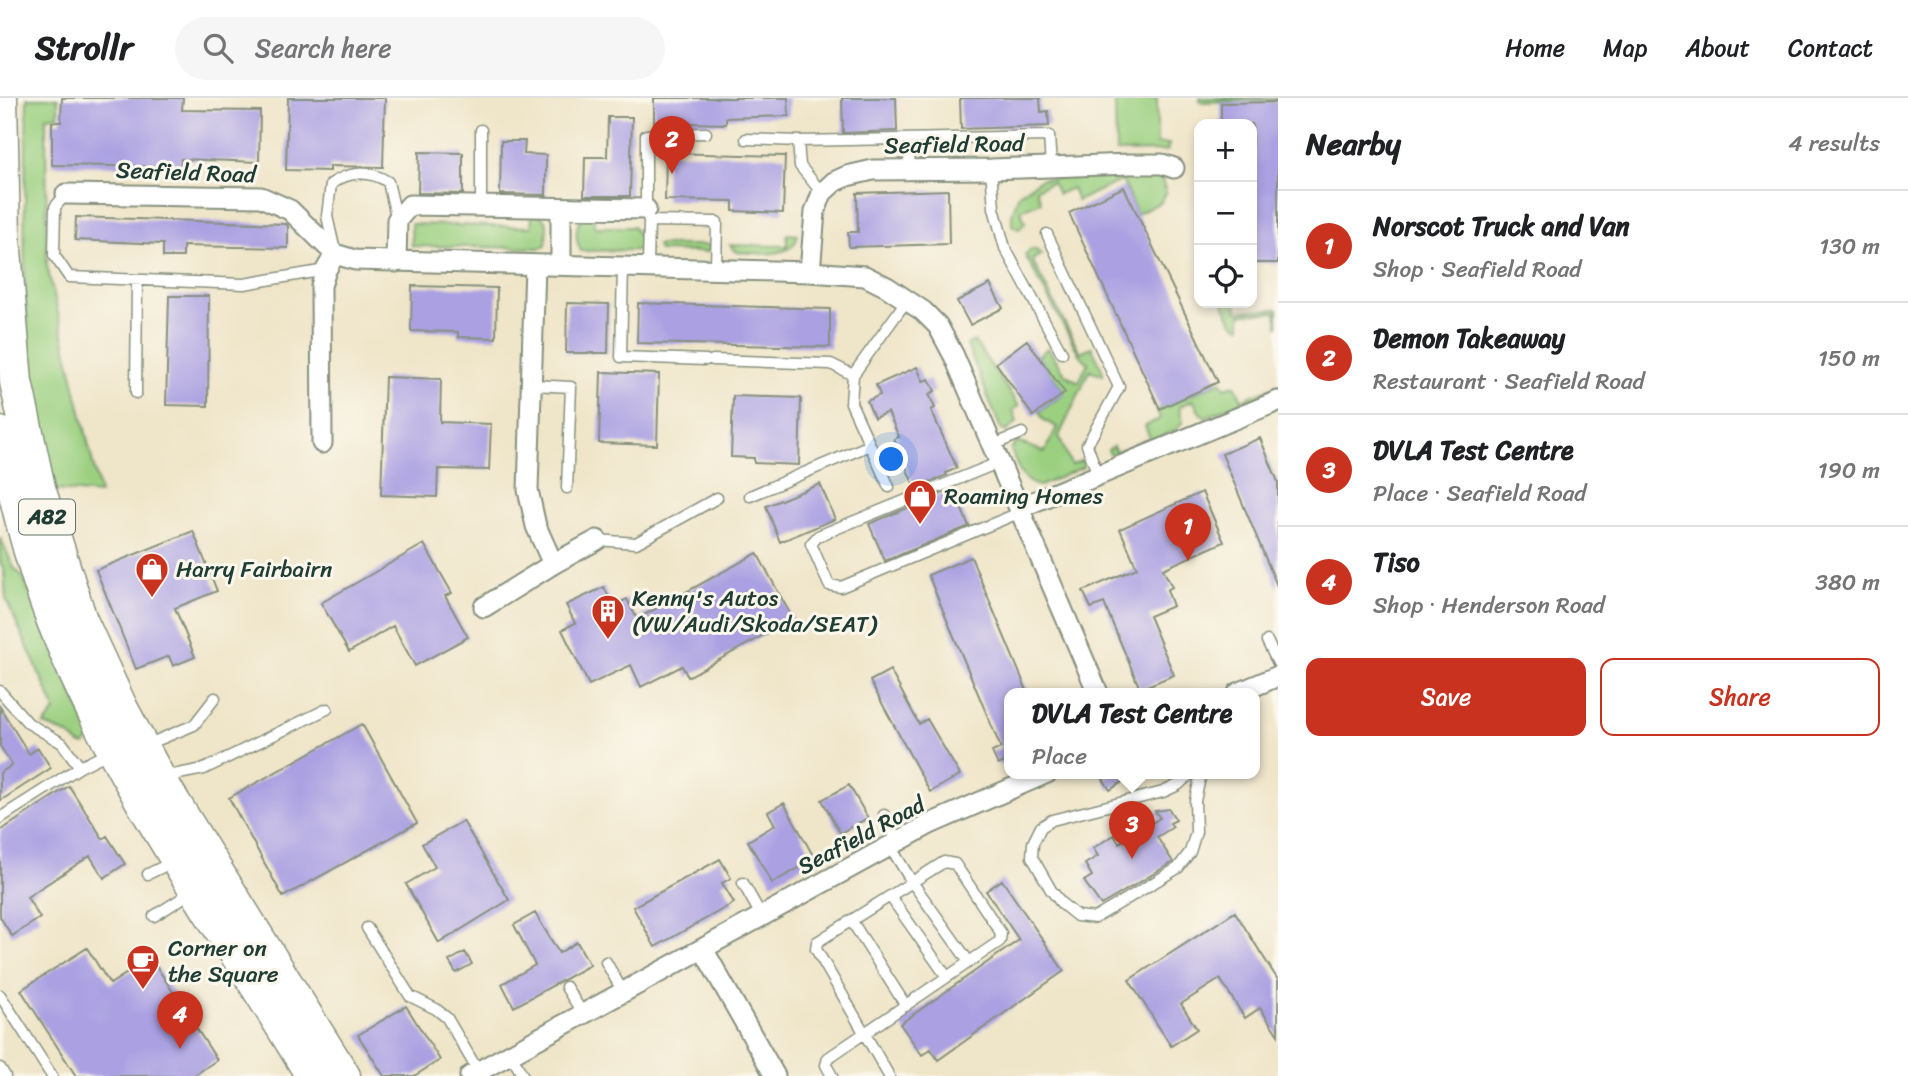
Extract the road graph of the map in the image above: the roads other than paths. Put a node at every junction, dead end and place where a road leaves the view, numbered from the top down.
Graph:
1 (1, 98) edge
2 (11, 98) edge
3 (481, 130) dead end
4 (706, 133) dead end
5 (746, 139) dead end
6 (910, 139) junction
7 (798, 141) junction
8 (1051, 166) junction
9 (1174, 167) dead end
10 (991, 169) junction
11 (909, 170) junction
12 (2, 174) edge
13 (822, 193) junction
14 (66, 194) joint
15 (481, 207) junction
16 (561, 209) junction
17 (648, 215) junction
18 (397, 220) junction
19 (1047, 234) dead end
20 (330, 262) junction
21 (396, 262) junction
22 (535, 265) junction
23 (561, 265) junction
24 (623, 266) junction
25 (648, 267) junction
26 (716, 268) junction
27 (810, 272) junction
28 (137, 279) junction
29 (907, 299) junction
30 (1062, 353) dead end
31 (853, 375) junction
32 (532, 385) junction
33 (136, 393) dead end
34 (1278, 401) edge
35 (0, 433) edge
36 (1022, 433) dead end
37 (322, 443) dead end
38 (870, 445) junction
39 (996, 454) junction
40 (1098, 475) junction
41 (889, 487) dead end
42 (567, 488) dead end
43 (750, 496) dead end
44 (718, 498) dead end
45 (1020, 510) junction
46 (597, 540) joint
47 (553, 564) junction
48 (484, 607) dead end
49 (1267, 641) dead end
50 (1278, 663) edge
51 (1278, 676) edge
52 (1096, 688) edge
53 (1250, 688) edge
54 (0, 691) edge
55 (215, 698) dead end
56 (327, 709) dead end
57 (127, 748) junction
58 (80, 766) junction
59 (159, 778) junction
60 (1033, 779) edge
61 (1184, 779) edge
62 (1200, 779) edge
63 (884, 815) dead end
64 (0, 818) edge
65 (894, 844) junction
66 (178, 859) junction
67 (148, 874) dead end
68 (912, 882) junction
69 (743, 883) dead end
70 (196, 889) junction
71 (891, 896) junction
72 (154, 916) dead end
73 (762, 917) junction
74 (851, 920) junction
75 (367, 928) dead end
76 (704, 948) junction
77 (606, 962) dead end
78 (968, 962) junction
79 (947, 977) junction
80 (566, 987) dead end
81 (623, 992) junction
82 (0, 995) edge
83 (906, 1006) junction
84 (583, 1014) junction
85 (866, 1034) junction
86 (509, 1053) junction
87 (0, 1069) edge
88 (320, 1073) edge
89 (474, 1074) edge
90 (5, 1076) edge
91 (51, 1076) edge
92 (523, 1076) edge
93 (775, 1076) edge
94 (832, 1076) edge
95 (889, 1076) edge

1 - 12 highway, A82
2 - 12 highway
3 - 15 lane
4 - 17 lane
5 - 7 lane
6 - 7 lane
6 - 8 lane
6 - 11 lane
7 - 13 lane
8 - 9 street, Seafield Road
8 - 10 street, Seafield Road
10 - 11 street, Seafield Road
10 - 30 lane
11 - 13 street, Seafield Road
12 - 57 highway, A82
13 - 27 street
14 - 20 street, Seafield Road
14 - 28 lane
15 - 16 street
15 - 18 street
16 - 17 street
16 - 23 street
17 - 25 lane
17 - 26 lane
18 - 20 lane
18 - 21 street
19 - 40 lane
20 - 21 street
20 - 28 lane
20 - 37 street
21 - 22 street
22 - 23 street
22 - 32 street
23 - 24 street
24 - 25 street
24 - 31 lane
25 - 26 street
26 - 27 street
27 - 29 street
28 - 33 lane
29 - 31 lane
29 - 39 street
31 - 38 lane
32 - 42 lane
32 - 47 street
34 - 40 street
35 - 57 highway, A82
36 - 39 lane
38 - 41 lane
38 - 43 lane
39 - 45 street
39 - 45 lane
40 - 45 street
44 - 46 lane
45 - 52 street
46 - 47 street
47 - 48 street
49 - 50 lane
51 - 53 street
54 - 58 lane
55 - 57 lane
56 - 59 lane
57 - 58 lane
57 - 59 highway, A82
57 - 66 highway, A82
58 - 64 lane
59 - 88 highway, A82
60 - 65 street, Seafield Road
61 - 62 lane
63 - 65 lane
65 - 68 lane
65 - 73 street, Seafield Road
66 - 67 lane
66 - 70 highway, A82
68 - 71 lane
68 - 78 lane
68 - 78 lane
69 - 73 lane
70 - 72 lane
70 - 88 highway, A82
71 - 74 lane
71 - 79 lane
73 - 76 street, Seafield Road
74 - 83 lane
74 - 85 lane
75 - 89 lane
76 - 81 street, Seafield Road
76 - 93 street
77 - 81 lane
78 - 79 lane
79 - 83 lane
80 - 84 lane
81 - 84 street, Seafield Road
82 - 91 lane
83 - 85 lane
84 - 86 street, Seafield Road
85 - 94 lane
85 - 95 lane
86 - 89 street, Seafield Road
86 - 92 lane
87 - 90 lane

